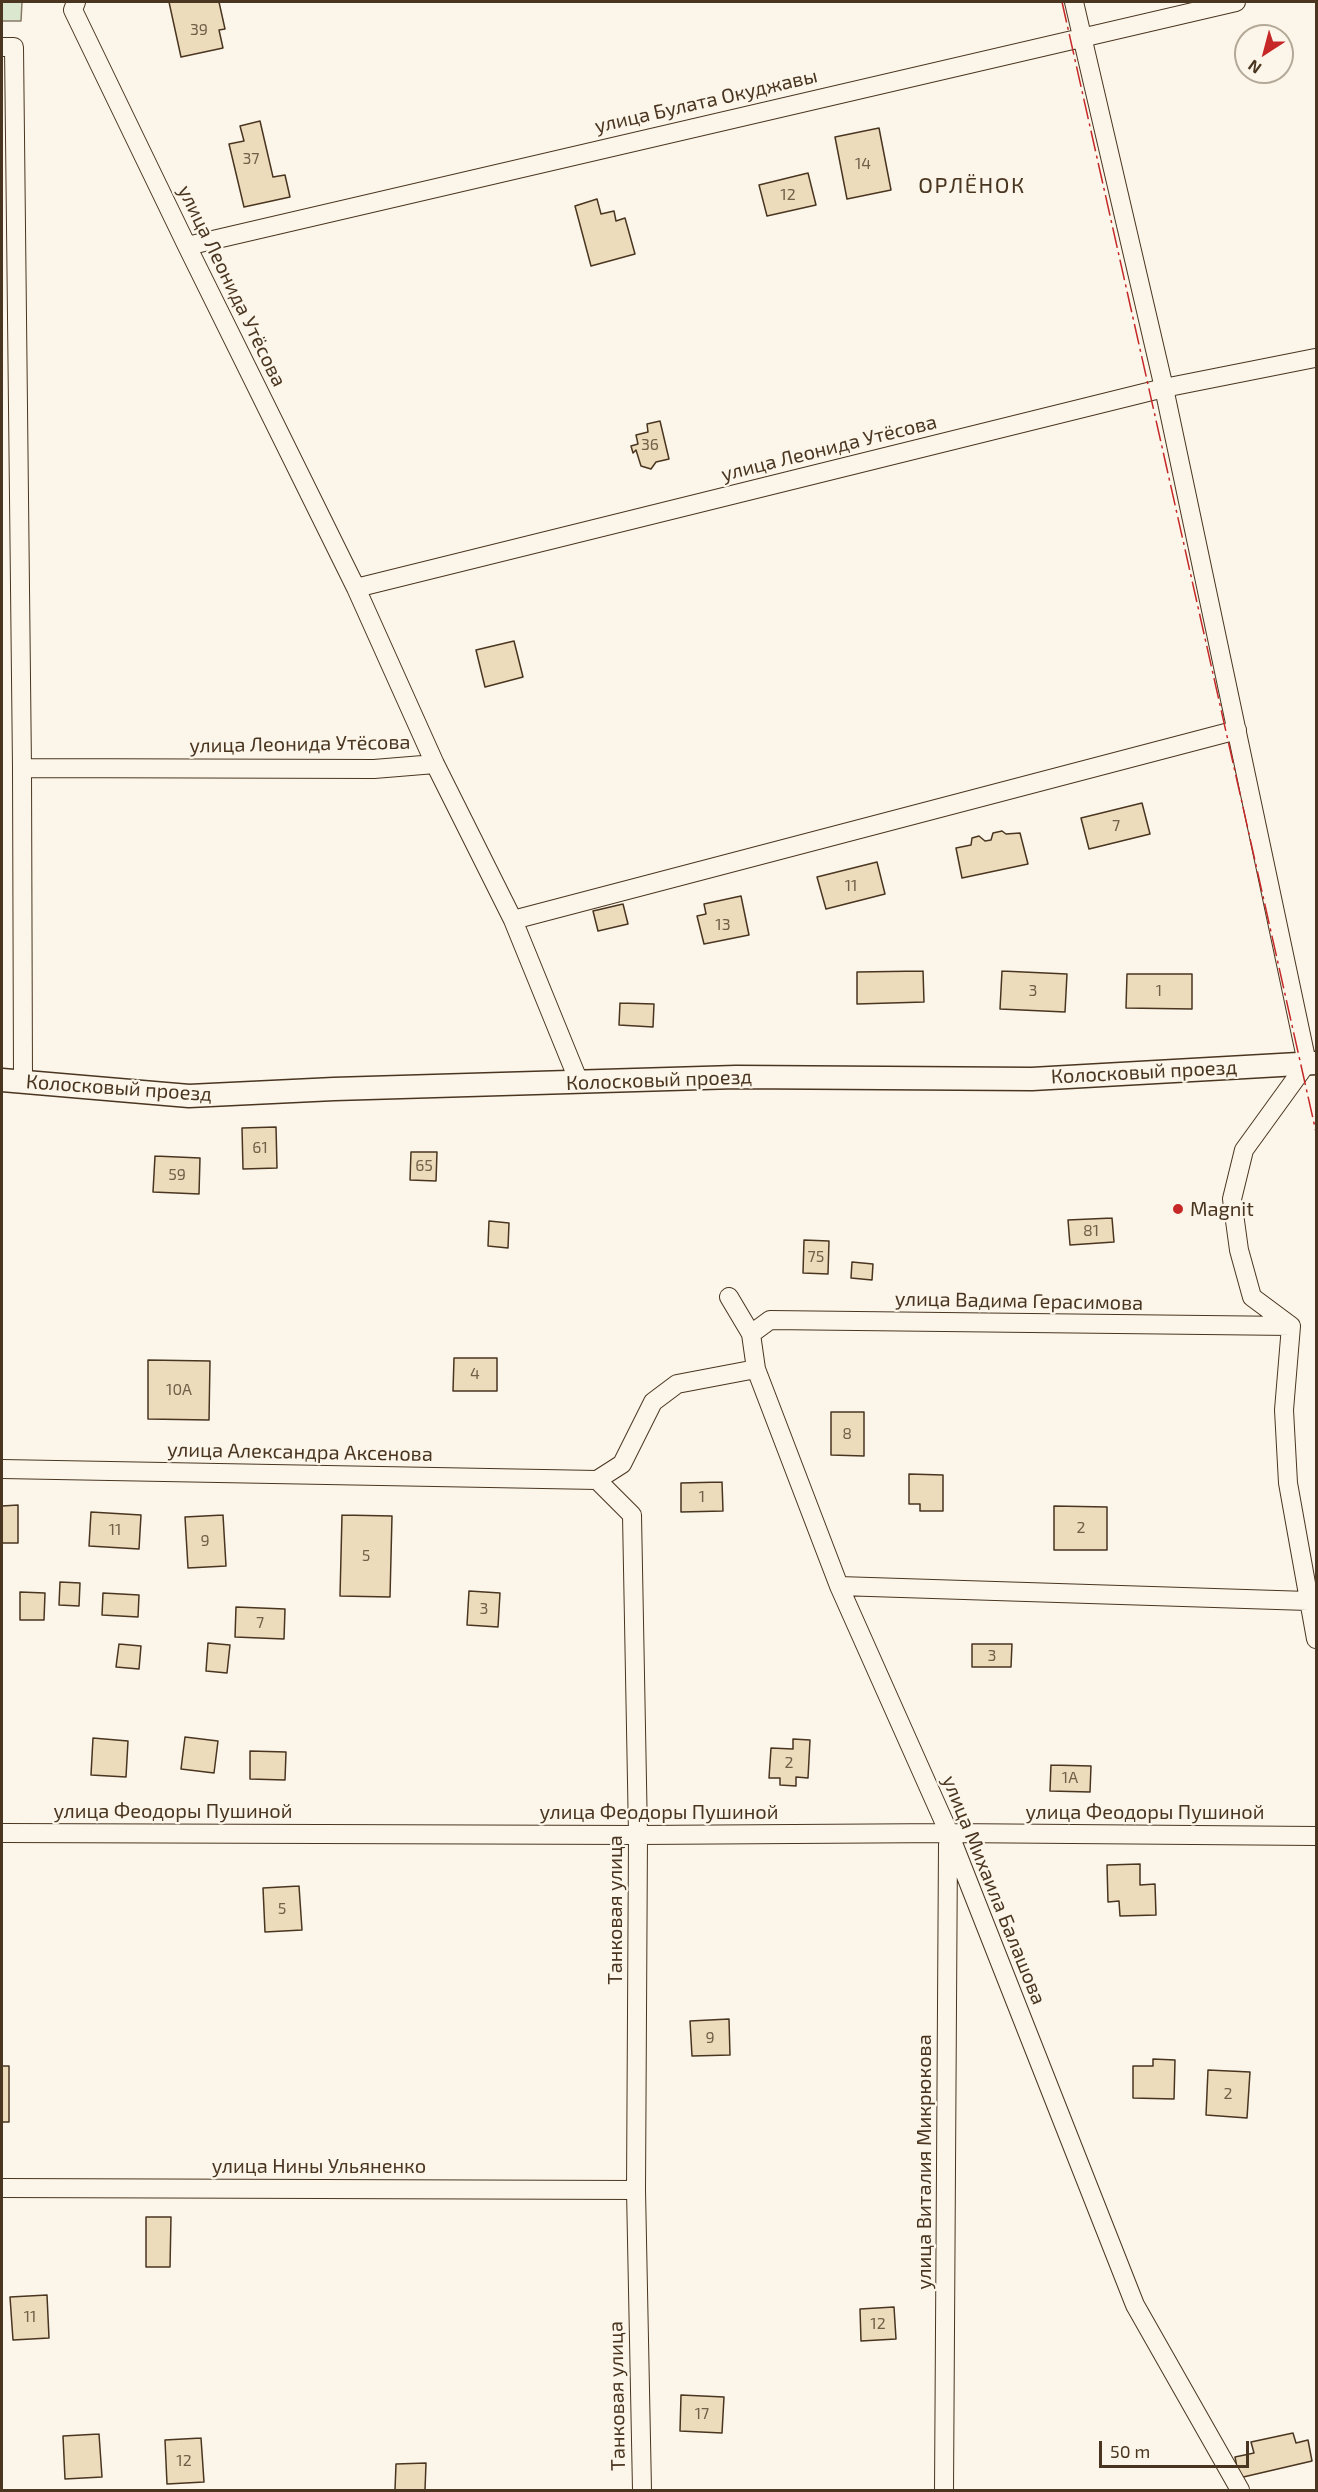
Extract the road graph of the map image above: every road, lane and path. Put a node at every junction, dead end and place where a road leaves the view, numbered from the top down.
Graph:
1 (76, 2) edge
2 (1074, 2) edge
3 (1236, 2) edge
4 (1081, 36) junction
5 (2, 47) edge
6 (187, 246) junction
7 (1315, 358) edge
8 (1164, 388) junction
9 (356, 588) junction
10 (1237, 730) junction
11 (435, 764) junction
12 (22, 768) junction
13 (513, 920) junction
14 (1312, 1063) edge
15 (12, 1080) edge
16 (579, 1082) junction
17 (729, 1297) dead end
18 (1290, 1326) junction
19 (752, 1334) junction
20 (756, 1369) junction
21 (2, 1469) edge
22 (597, 1480) junction
23 (839, 1586) junction
24 (1308, 1601) junction
25 (1317, 1639) edge
26 (2, 1833) edge
27 (949, 1833) junction
28 (638, 1835) junction
29 (1317, 1836) edge
30 (2, 2188) edge
31 (636, 2190) junction
32 (642, 2490) edge
33 (945, 2490) edge
34 (1240, 2490) edge

1 - 6 street, улица Леонида Утёсова
2 - 4 street
3 - 4 street, улица Булата Окуджавы
4 - 6 street, улица Булата Окуджавы
4 - 8 street
5 - 12 street
6 - 9 street, улица Леонида Утёсова
7 - 8 street, улица Леонида Утёсова
8 - 9 street, улица Леонида Утёсова
8 - 10 street
9 - 11 street, улица Леонида Утёсова
10 - 13 street
10 - 14 street
11 - 12 street, улица Леонида Утёсова
11 - 13 street, улица Леонида Утёсова
12 - 15 street
13 - 16 street, улица Леонида Утёсова
14 - 16 street, Колосковый проезд
14 - 18 street
15 - 16 street, Колосковый проезд
17 - 19 street, улица Михаила Балашова
18 - 19 street, улица Вадима Герасимова
18 - 24 street
19 - 20 street, улица Михаила Балашова
20 - 22 street
20 - 23 street, улица Михаила Балашова
21 - 22 street, улица Александра Аксенова
22 - 28 street, Танковая улица
23 - 24 street
23 - 27 street, улица Михаила Балашова
24 - 25 street
26 - 28 street, улица Феодоры Пушиной
27 - 28 street, улица Феодоры Пушиной
27 - 29 street, улица Феодоры Пушиной
27 - 33 street, улица Виталия Микрюкова
27 - 34 street, улица Михаила Балашова
28 - 31 street, Танковая улица
30 - 31 street, улица Нины Ульяненко
31 - 32 street, Танковая улица

